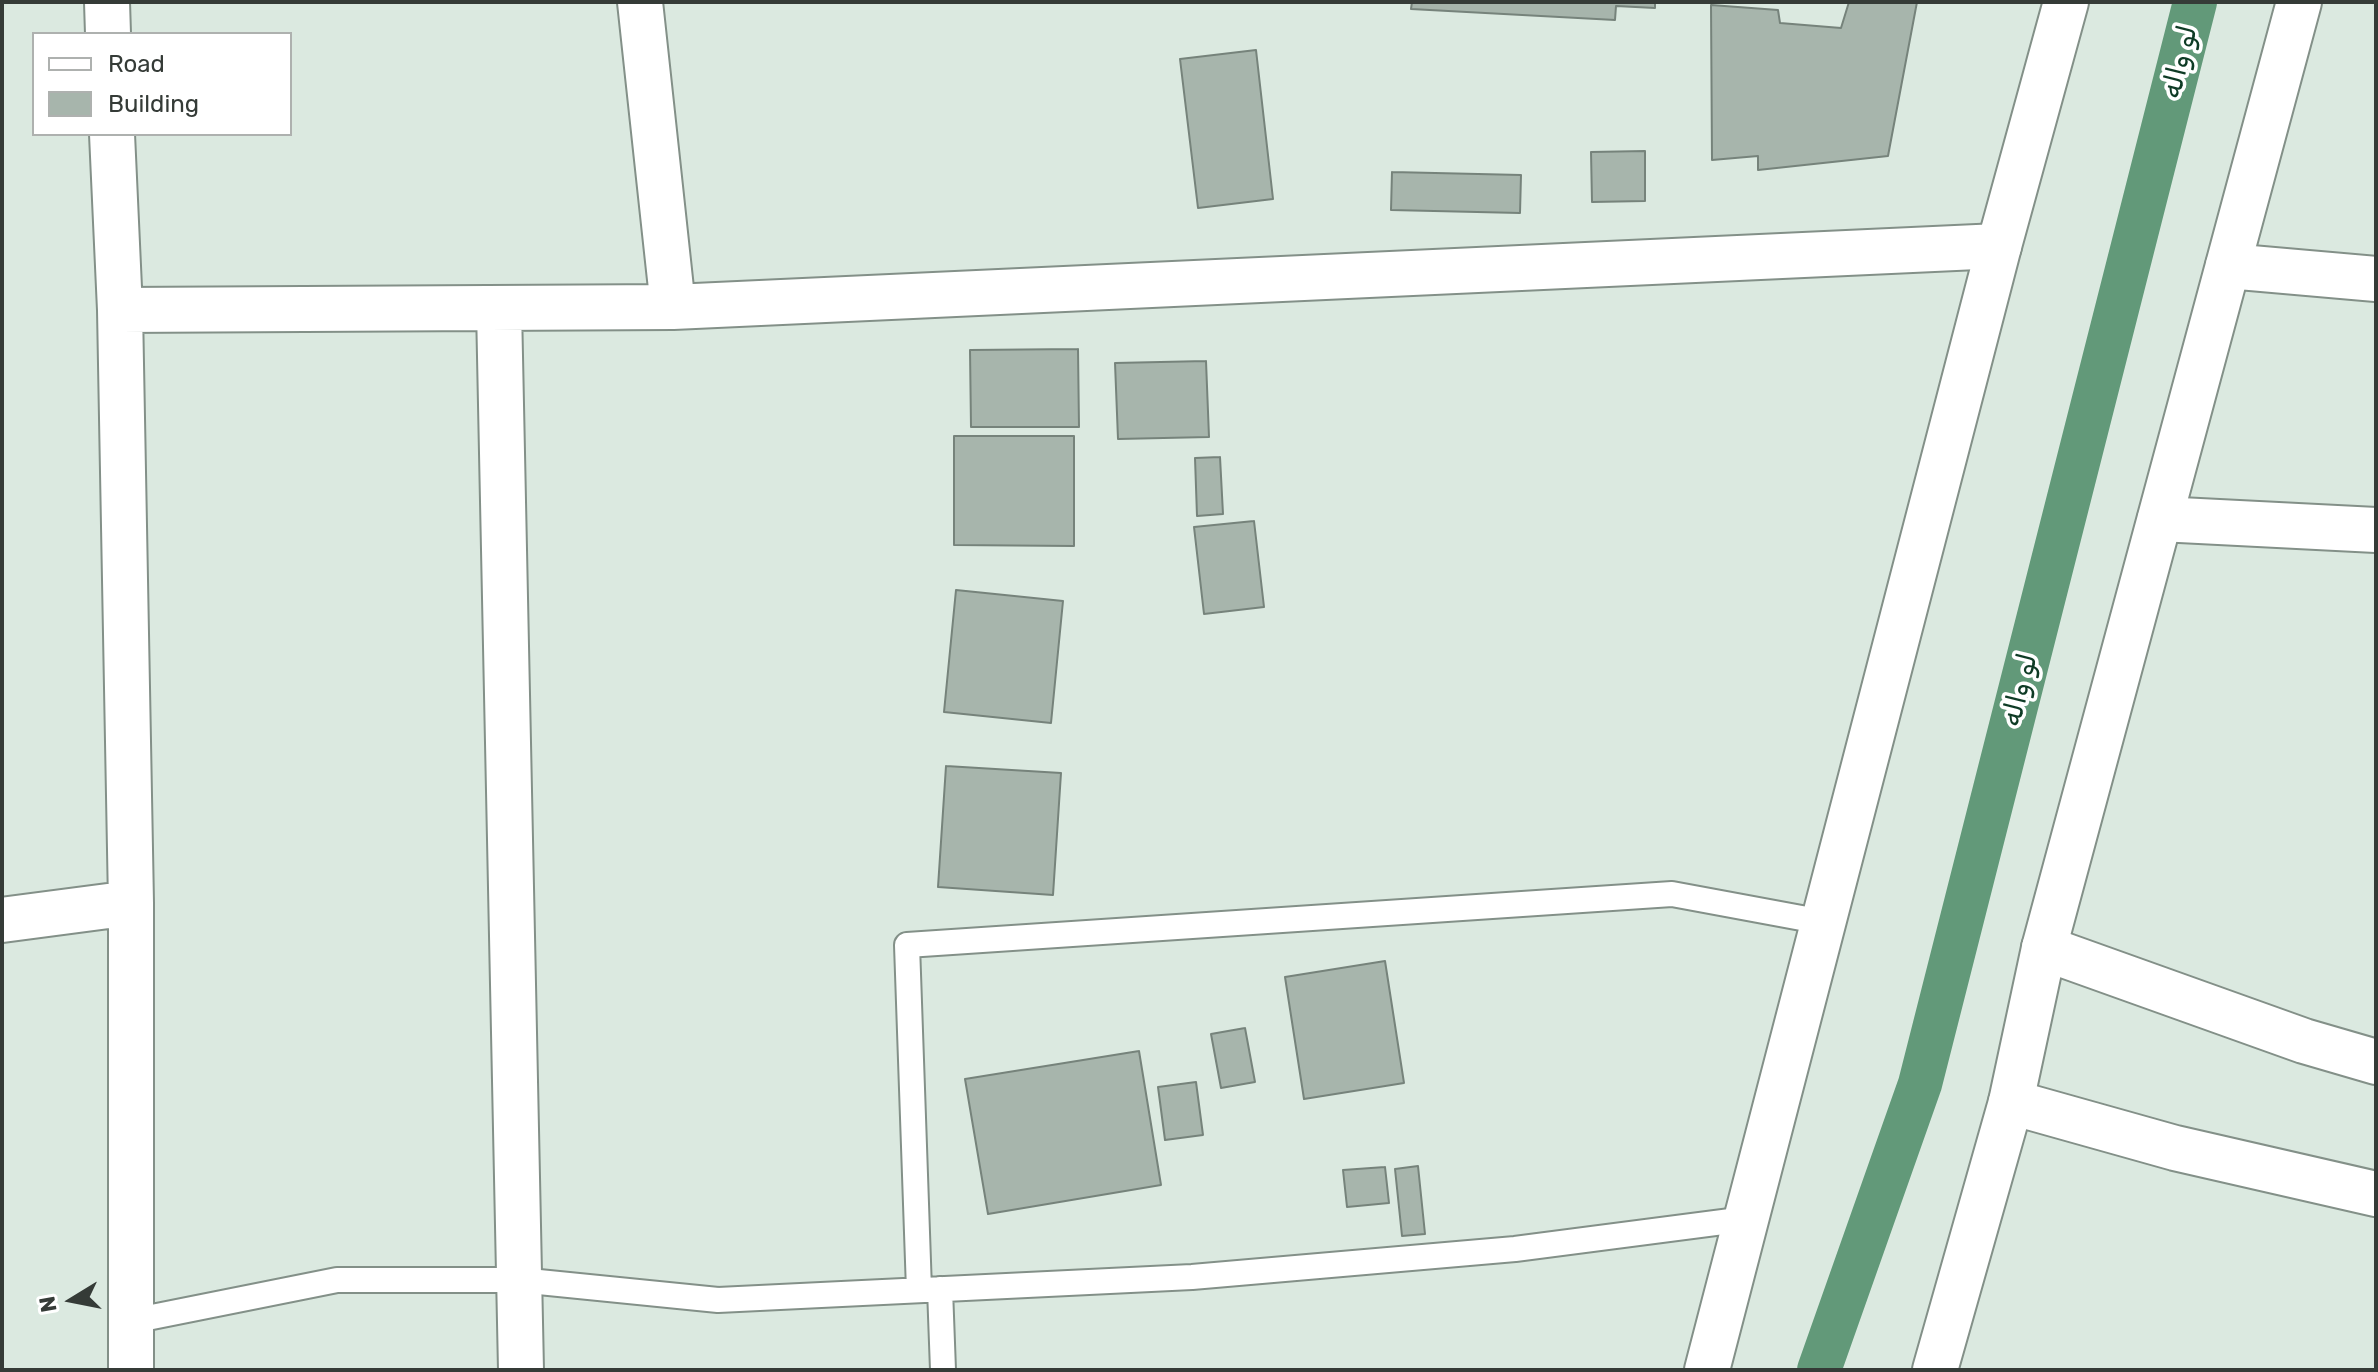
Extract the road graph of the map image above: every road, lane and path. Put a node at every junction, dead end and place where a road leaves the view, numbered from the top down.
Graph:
1 (107, 2) edge
2 (640, 2) edge
3 (2066, 2) edge
4 (2299, 2) edge
5 (108, 32) edge
6 (112, 136) edge
7 (1999, 246) junction
8 (2228, 266) junction
9 (2376, 279) edge
10 (673, 307) junction
11 (499, 308) junction
12 (120, 310) junction
13 (2160, 519) junction
14 (2376, 530) edge
15 (131, 903) junction
16 (2, 920) edge
17 (1823, 922) junction
18 (2044, 948) junction
19 (2376, 1062) edge
20 (2011, 1102) junction
21 (2376, 1194) edge
22 (1746, 1219) junction
23 (519, 1280) junction
24 (930, 1289) junction
25 (132, 1321) junction
26 (131, 1370) edge
27 (521, 1370) edge
28 (943, 1370) edge
29 (1707, 1370) edge
30 (1935, 1370) edge

1 - 5 street
2 - 10 street
3 - 7 street
4 - 8 street
6 - 12 street
7 - 10 street
7 - 17 street
8 - 9 street
8 - 13 street
10 - 11 street
11 - 12 street
11 - 23 street
12 - 15 street
13 - 14 street
13 - 18 street
15 - 16 street
15 - 25 street
17 - 22 street
17 - 24 lane
18 - 19 street
18 - 20 street
20 - 21 street
20 - 30 street
22 - 24 lane
22 - 29 street
23 - 24 lane
23 - 25 lane
23 - 27 street
24 - 28 lane
25 - 26 street

